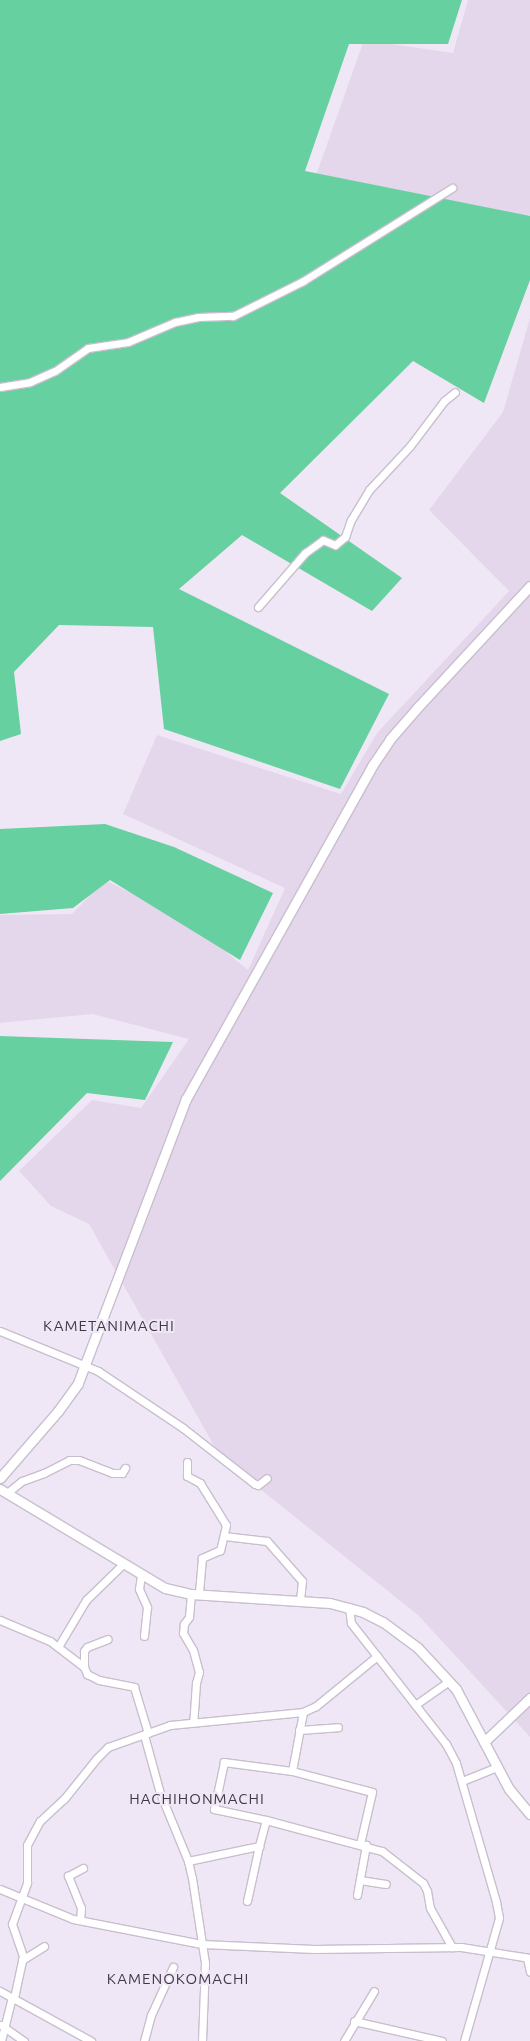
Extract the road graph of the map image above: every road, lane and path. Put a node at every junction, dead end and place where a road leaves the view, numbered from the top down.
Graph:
1 (452, 188) dead end
2 (0, 387) edge
3 (455, 392) dead end
4 (530, 586) edge
5 (258, 607) dead end
6 (0, 1331) edge
7 (86, 1366) junction
8 (187, 1462) dead end
9 (125, 1468) dead end
10 (0, 1478) edge
11 (267, 1478) dead end
12 (4, 1491) edge
13 (224, 1536) junction
14 (123, 1564) junction
15 (141, 1575) junction
16 (195, 1594) junction
17 (300, 1601) junction
18 (349, 1607) junction
19 (0, 1620) edge
20 (144, 1636) dead end
21 (108, 1639) dead end
22 (58, 1647) junction
23 (378, 1656) junction
24 (84, 1667) junction
25 (450, 1681) junction
26 (530, 1698) edge
27 (415, 1705) junction
28 (302, 1712) junction
29 (193, 1722) junction
30 (338, 1727) dead end
31 (299, 1730) junction
32 (146, 1734) junction
33 (484, 1742) junction
34 (496, 1767) junction
35 (292, 1771) junction
36 (462, 1781) junction
37 (530, 1814) edge
38 (266, 1820) junction
39 (363, 1845) junction
40 (259, 1846) junction
41 (188, 1861) junction
42 (83, 1868) dead end
43 (360, 1880) junction
44 (386, 1884) dead end
45 (0, 1889) edge
46 (357, 1895) dead end
47 (23, 1898) junction
48 (247, 1901) dead end
49 (80, 1920) junction
50 (202, 1944) junction
51 (44, 1946) dead end
52 (452, 1947) junction
53 (488, 1952) junction
54 (528, 1958) edge
55 (22, 1960) junction
56 (173, 1967) dead end
57 (530, 1972) edge
58 (0, 1990) edge
59 (374, 1991) dead end
60 (13, 1998) junction
61 (354, 2021) junction
62 (2, 2026) edge
63 (1, 2041) edge
64 (24, 2041) edge
65 (91, 2041) edge
66 (144, 2041) edge
67 (202, 2041) edge
68 (344, 2041) edge
69 (442, 2041) edge
70 (464, 2041) edge

1 - 2 street
3 - 5 street
4 - 7 street
6 - 7 street
7 - 10 street
7 - 11 street
8 - 13 street
9 - 12 street
12 - 14 street
13 - 16 street
13 - 17 street
14 - 15 street
14 - 22 street
15 - 16 street
15 - 20 street
16 - 17 street
16 - 29 street
17 - 18 street
18 - 23 street
18 - 25 street
19 - 22 street
21 - 24 street
22 - 24 street
23 - 27 street
23 - 28 street
24 - 32 street
25 - 27 street
25 - 33 street
26 - 33 street
27 - 36 street
28 - 29 street
28 - 31 street
29 - 32 street
30 - 31 street
31 - 35 street
32 - 41 street
32 - 47 street
33 - 34 street
34 - 36 street
34 - 37 street
35 - 38 street
35 - 39 street
36 - 53 street
38 - 39 street
38 - 40 street
39 - 43 street
39 - 52 street
40 - 41 street
40 - 48 street
41 - 50 street
42 - 49 street
43 - 44 street
43 - 46 street
45 - 47 street
47 - 49 street
47 - 55 street
49 - 50 street
50 - 52 street
50 - 67 street
51 - 55 street
52 - 53 street
53 - 54 street
53 - 70 street
54 - 57 street
55 - 60 street
56 - 66 street
58 - 60 street
59 - 61 street
60 - 62 street
60 - 65 street
61 - 68 street
61 - 69 street
62 - 63 street
62 - 64 street

